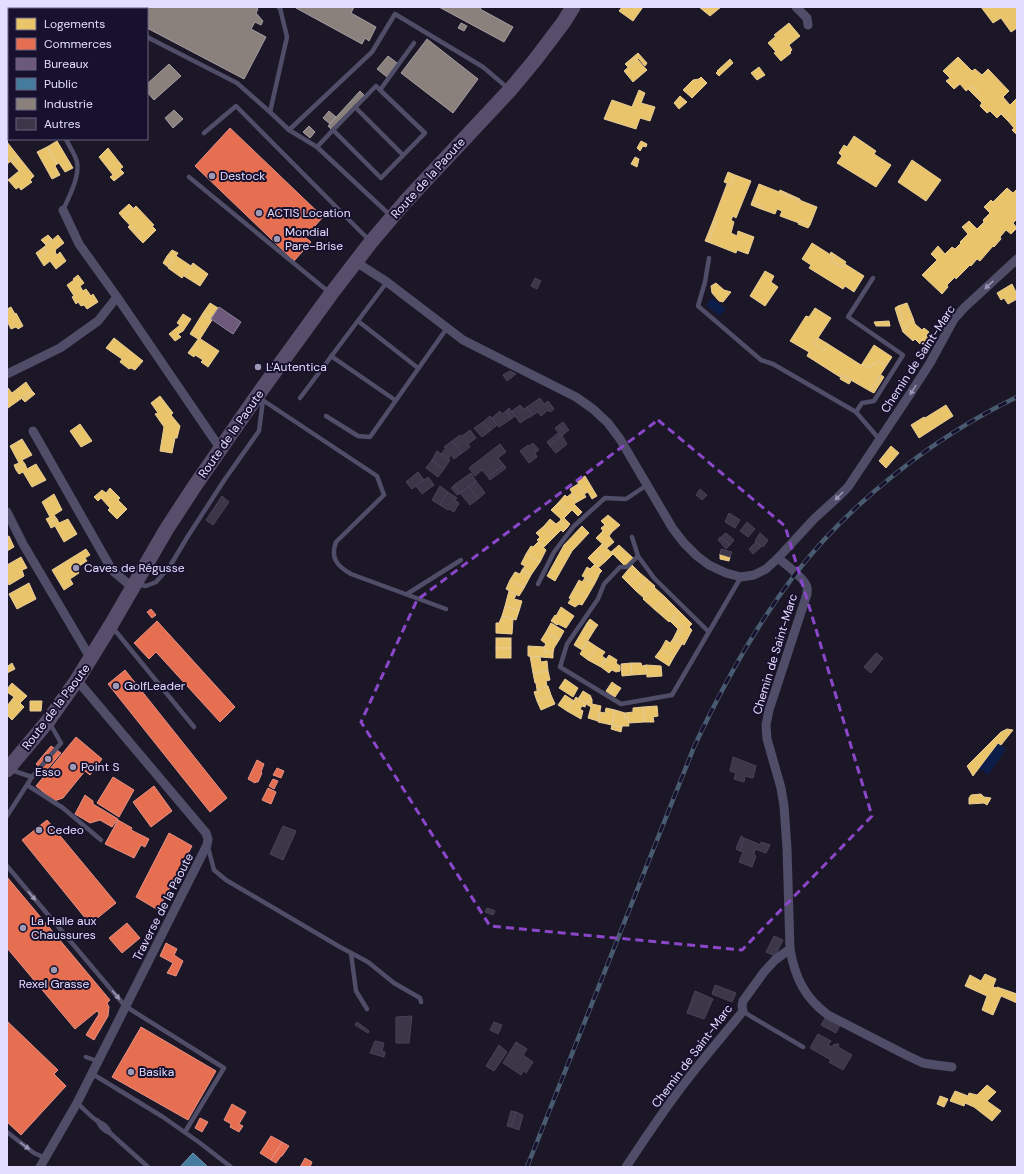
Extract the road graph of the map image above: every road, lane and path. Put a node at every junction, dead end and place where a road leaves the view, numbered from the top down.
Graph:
1 (278, 7) edge
2 (573, 7) edge
3 (796, 7) edge
4 (808, 25) dead end
5 (148, 38) edge
6 (414, 43) dead end
7 (380, 90) junction
8 (510, 90) junction
9 (355, 107) junction
10 (270, 112) junction
11 (289, 130) junction
12 (333, 130) junction
13 (204, 133) dead end
14 (66, 140) edge
15 (317, 147) junction
16 (403, 155) junction
17 (189, 177) dead end
18 (63, 210) joint
19 (393, 217) junction
20 (371, 242) junction
21 (709, 258) dead end
22 (1017, 259) edge
23 (356, 262) junction
24 (873, 278) dead end
25 (387, 282) junction
26 (331, 294) junction
27 (117, 297) junction
28 (358, 321) junction
29 (447, 328) junction
30 (332, 356) junction
31 (418, 368) junction
32 (7, 374) edge
33 (260, 398) junction
34 (300, 398) dead end
35 (395, 400) junction
36 (856, 412) junction
37 (326, 416) dead end
38 (33, 431) dead end
39 (880, 440) junction
40 (220, 448) junction
41 (647, 485) junction
42 (7, 512) edge
43 (632, 538) dead end
44 (638, 556) junction
45 (778, 558) junction
46 (461, 560) dead end
47 (741, 577) junction
48 (538, 584) dead end
49 (134, 585) junction
50 (407, 594) junction
51 (446, 609) dead end
52 (111, 626) junction
53 (709, 632) junction
54 (91, 660) junction
55 (77, 680) junction
56 (48, 721) junction
57 (194, 727) dead end
58 (9, 766) edge
59 (32, 777) junction
60 (27, 785) junction
61 (7, 816) edge
62 (101, 840) dead end
63 (207, 845) junction
64 (7, 866) edge
65 (790, 949) junction
66 (351, 953) junction
67 (422, 1002) dead end
68 (125, 1006) junction
69 (367, 1009) dead end
70 (743, 1011) junction
71 (803, 1047) dead end
72 (86, 1056) dead end
73 (97, 1061) junction
74 (952, 1067) dead end
75 (91, 1073) junction
76 (77, 1103) junction
77 (7, 1132) edge
78 (185, 1132) junction
79 (45, 1158) junction
80 (40, 1167) edge
81 (148, 1167) edge
82 (231, 1167) edge
83 (626, 1167) edge

1 - 10 lane
2 - 8 main road, Route de la Paoute
3 - 4 street
5 - 10 lane
6 - 7 lane
7 - 9 lane
7 - 16 lane
8 - 11 lane
8 - 19 main road, Route de la Paoute
9 - 12 lane
9 - 16 lane
10 - 11 lane
11 - 15 lane
12 - 15 lane
12 - 16 lane
13 - 20 lane
14 - 18 lane
15 - 19 lane
17 - 26 lane
18 - 27 street
19 - 20 main road, Route de la Paoute
20 - 23 main road, Route de la Paoute
21 - 36 lane
22 -> 39 street, Chemin de Saint-Marc
23 - 25 street
23 - 26 main road, Route de la Paoute
24 - 36 lane
25 - 28 lane
25 - 29 street
26 - 33 main road, Route de la Paoute
27 - 32 street
27 - 40 street
28 - 30 lane
28 - 31 lane
29 - 31 lane
29 - 41 street
30 - 34 lane
30 - 35 lane
31 - 35 lane
33 - 40 main road, Route de la Paoute
33 - 49 lane
33 - 50 lane
35 - 37 lane
36 - 39 lane
38 - 49 street
39 -> 45 street, Chemin de Saint-Marc
40 - 49 main road, Route de la Paoute
41 - 47 street
41 - 48 lane
42 - 54 street
43 - 44 lane
44 - 53 lane
44 - 53 lane
45 - 47 street
45 - 65 street, Chemin de Saint-Marc
46 - 50 lane
47 - 53 lane
49 - 52 main road, Route de la Paoute
50 - 51 lane
52 - 54 main road, Route de la Paoute
52 - 57 lane
54 - 55 main road, Route de la Paoute
55 - 56 main road, Route de la Paoute
55 - 63 street, Traverse de la Paoute
56 - 58 main road, Route de la Paoute
56 - 59 lane
58 - 59 lane
59 - 60 lane
60 - 61 lane
60 - 62 lane
63 - 66 lane
63 - 68 street, Traverse de la Paoute
64 -> 68 lane
65 - 70 street, Chemin de Saint-Marc
65 - 74 street
66 - 67 lane
66 - 69 lane
68 - 73 street, Traverse de la Paoute
68 - 78 lane
70 - 71 lane
70 - 83 street, Chemin de Saint-Marc
72 - 73 lane
73 - 75 street, Traverse de la Paoute
75 - 76 street, Traverse de la Paoute
75 - 78 lane
76 - 79 street, Traverse de la Paoute
76 - 81 lane
77 -> 79 lane
78 - 82 lane
79 - 80 street, Traverse de la Paoute

